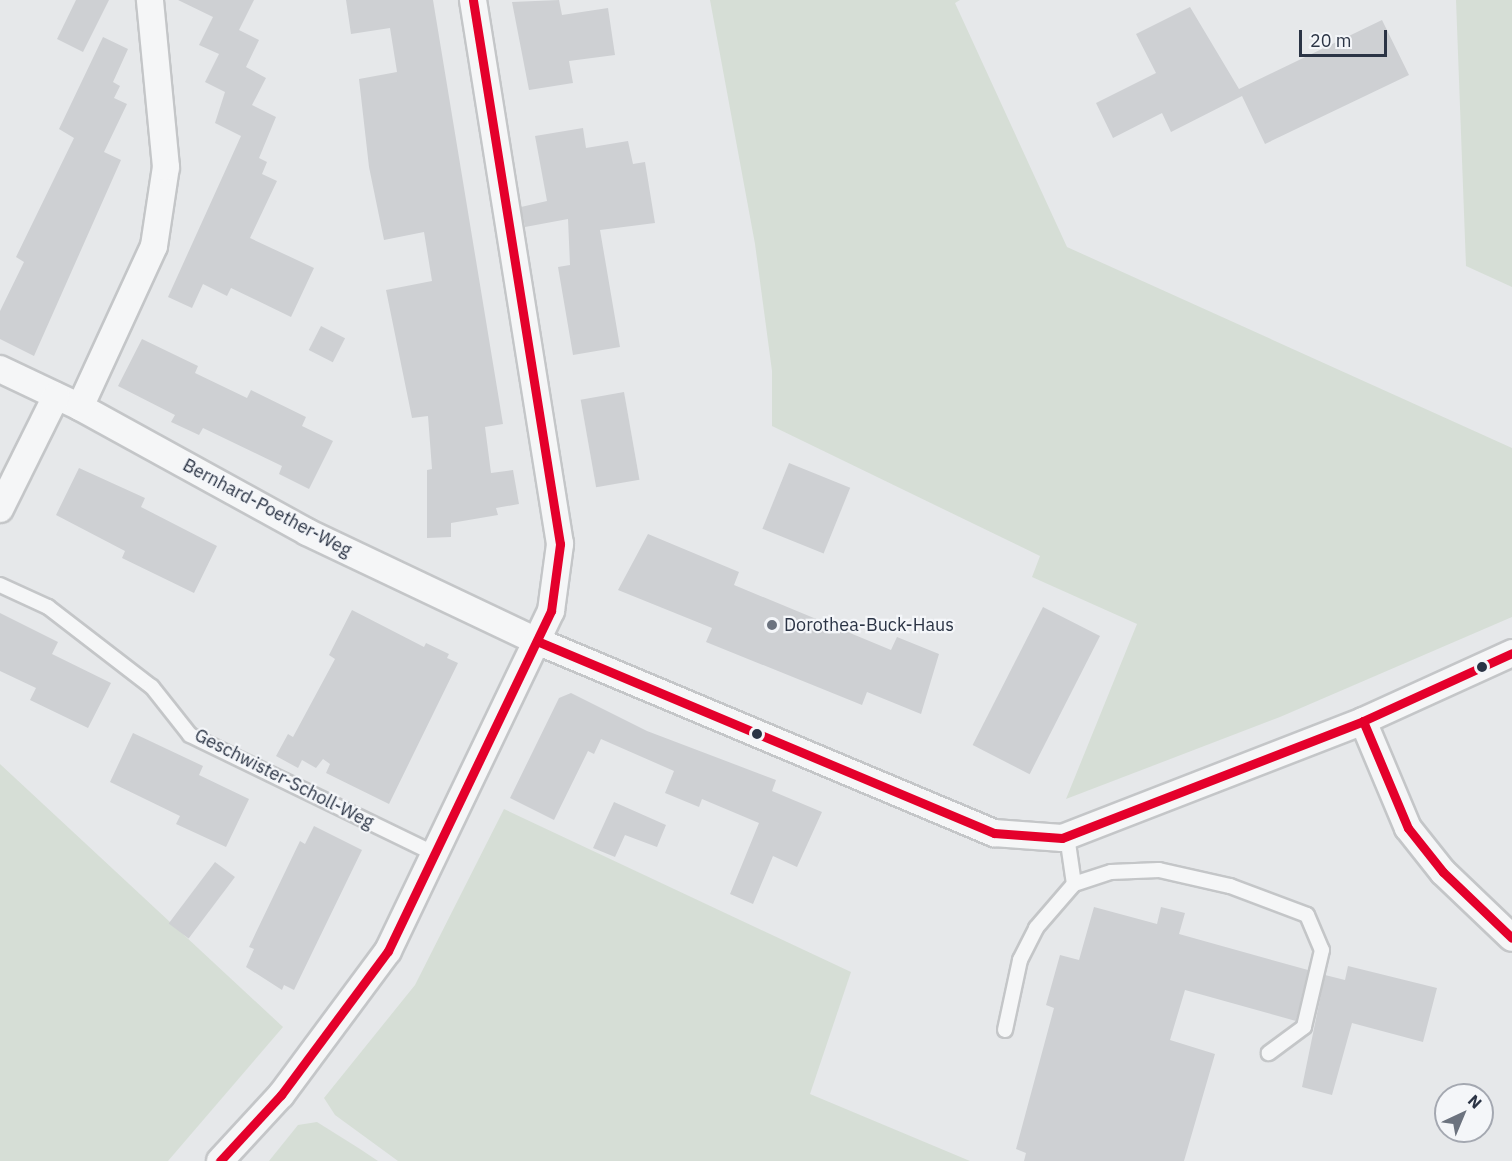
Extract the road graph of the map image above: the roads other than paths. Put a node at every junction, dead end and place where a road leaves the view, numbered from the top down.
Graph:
1 (150, 0) edge
2 (473, 0) edge
3 (0, 369) edge
4 (56, 396) junction
5 (80, 407) junction
6 (0, 508) edge
7 (0, 585) edge
8 (537, 641) junction
9 (1512, 653) edge
10 (1363, 721) junction
11 (1067, 836) junction
12 (435, 854) junction
13 (1074, 884) junction
14 (1512, 938) edge
15 (1005, 1030) dead end
16 (1269, 1053) dead end
17 (220, 1161) edge

1 - 5 street
2 - 8 street
3 - 4 street, Bernhard-Poether-Weg
4 - 5 street, Bernhard-Poether-Weg
4 - 6 street
5 - 8 street, Bernhard-Poether-Weg
7 - 12 lane, Geschwister-Scholl-Weg
8 - 11 street, Bernhard-Poether-Weg
8 - 12 street
9 - 10 street
10 - 11 street
10 - 14 street
11 - 13 lane
12 - 17 street
13 - 15 lane
13 - 16 lane

